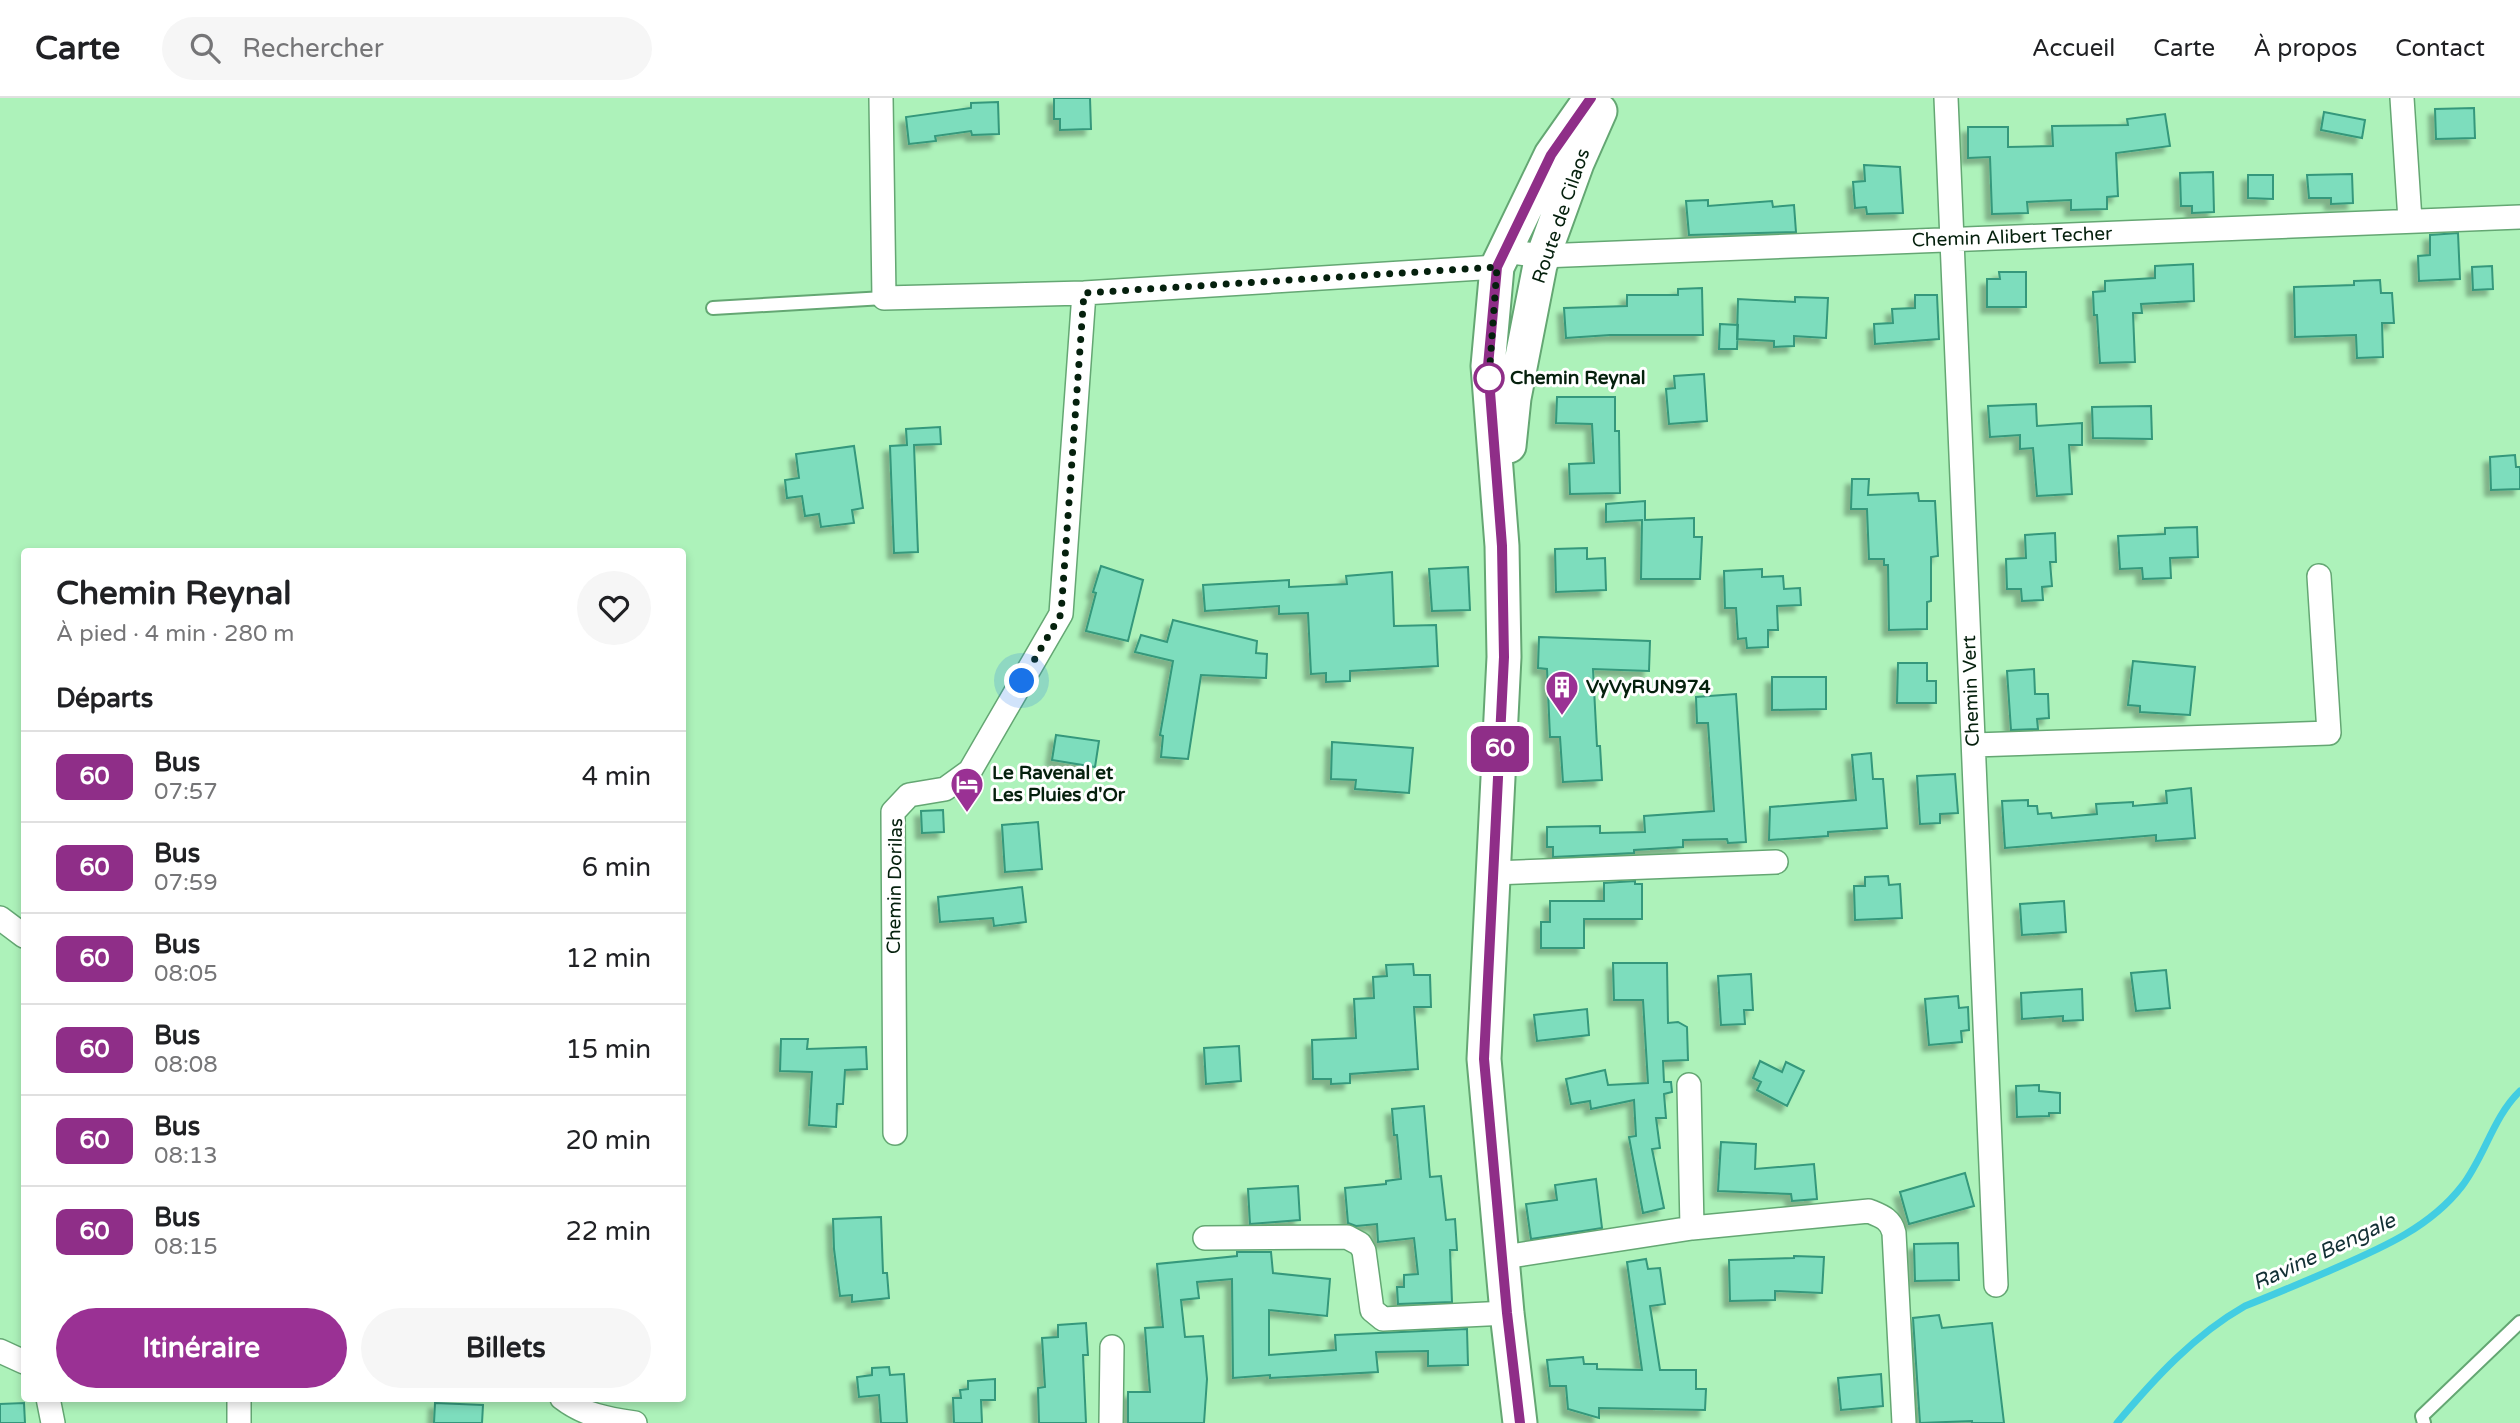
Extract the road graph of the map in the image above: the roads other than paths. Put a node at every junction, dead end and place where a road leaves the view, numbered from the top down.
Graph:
1 (881, 98) edge
2 (1591, 98) edge
3 (1606, 98) edge
4 (1946, 98) edge
5 (2402, 98) edge
6 (2520, 217) edge
7 (2410, 220) junction
8 (1953, 239) junction
9 (1542, 256) junction
10 (1501, 259) junction
11 (1084, 293) junction
12 (884, 298) junction
13 (713, 308) dead end
14 (1501, 426) junction
15 (2319, 576) dead end
16 (1974, 745) junction
17 (1776, 862) dead end
18 (1493, 873) junction
19 (0, 918) edge
20 (21, 934) edge
21 (1689, 1085) dead end
22 (895, 1133) dead end
23 (1692, 1227) junction
24 (1205, 1238) dead end
25 (1504, 1257) junction
26 (1996, 1285) dead end
27 (1507, 1313) junction
28 (2520, 1322) edge
29 (1112, 1347) dead end
30 (0, 1351) edge
31 (21, 1361) edge
32 (49, 1402) edge
33 (239, 1402) edge
34 (568, 1402) edge
35 (53, 1423) edge
36 (239, 1423) edge
37 (635, 1423) edge
38 (1111, 1423) edge
39 (1520, 1423) edge
40 (1904, 1423) edge
41 (2424, 1423) edge

1 - 12 street
2 - 10 main road, Route de Cilaos
3 - 9 main road, Route de Cilaos
4 - 8 street, Chemin Vert
5 - 7 street
6 - 7 street, Chemin Alibert Techer
7 - 8 street, Chemin Alibert Techer
8 - 9 street, Chemin Alibert Techer
8 - 16 street, Chemin Vert
9 - 10 street, Chemin Alibert Techer
9 - 14 main road, Route de Cilaos
10 - 11 street
10 - 14 main road, Route de Cilaos
11 - 12 street
11 - 22 street, Chemin Dorilas
12 - 13 lane
14 - 18 main road, Route de Cilaos
15 - 16 street
16 - 26 street, Chemin Vert
17 - 18 street
18 - 25 main road, Route de Cilaos
19 - 20 street
21 - 23 street
23 - 25 street
23 - 40 street
24 - 27 street
25 - 27 main road, Route de Cilaos
27 - 39 main road, Route de Cilaos
28 - 41 lane
29 - 38 street
30 - 31 street
32 - 35 street
33 - 36 street
34 - 37 street

